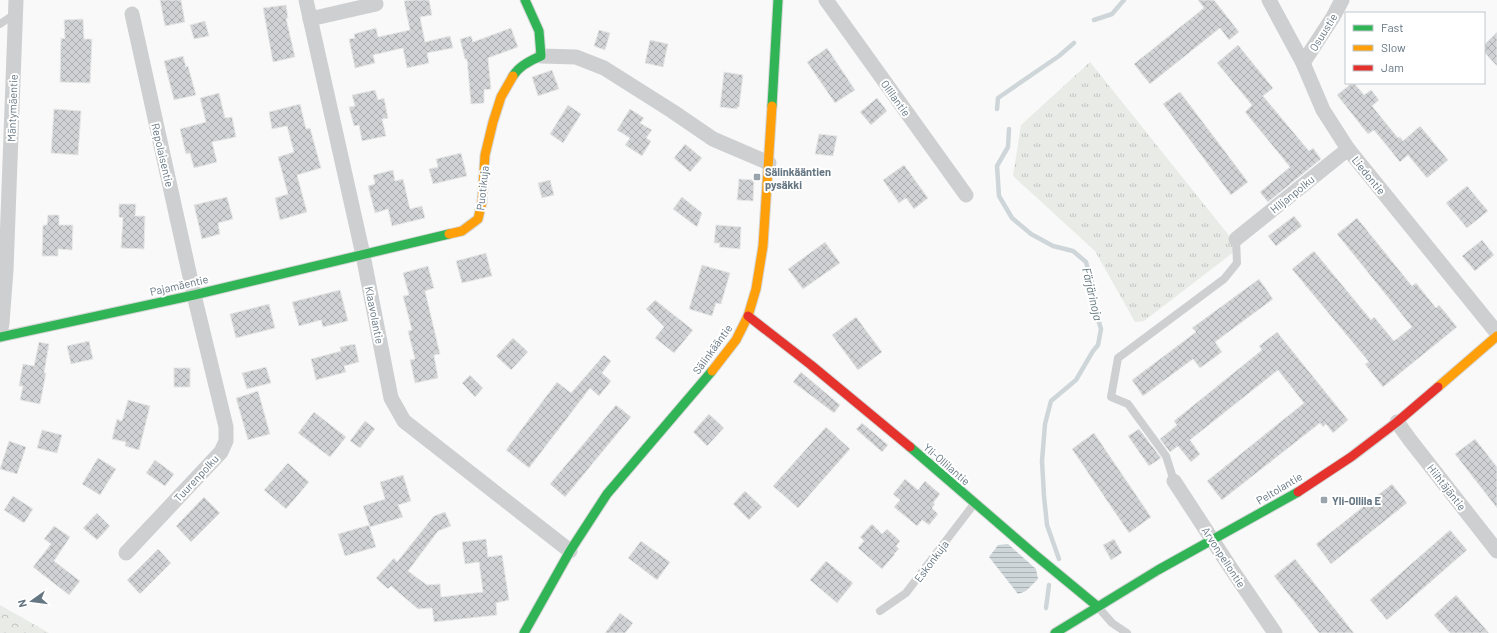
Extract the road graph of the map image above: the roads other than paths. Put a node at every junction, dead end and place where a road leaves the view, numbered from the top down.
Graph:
1 (306, 0) edge
2 (525, 0) edge
3 (778, 0) edge
4 (826, 0) edge
5 (1269, 0) edge
6 (1342, 0) edge
7 (376, 4) dead end
8 (15, 7) edge
9 (132, 14) dead end
10 (310, 19) junction
11 (0, 24) edge
12 (542, 56) junction
13 (1303, 63) junction
14 (1348, 149) junction
15 (769, 163) junction
16 (966, 195) dead end
17 (1236, 240) joint
18 (364, 255) junction
19 (194, 295) junction
20 (748, 316) junction
21 (1497, 335) edge
22 (0, 336) edge
23 (1397, 422) junction
24 (1174, 480) joint
25 (975, 504) junction
26 (1213, 540) junction
27 (570, 551) junction
28 (1497, 551) edge
29 (126, 553) dead end
30 (1097, 606) junction
31 (880, 611) dead end
32 (524, 633) edge
33 (1055, 633) edge
34 (1127, 633) edge
35 (1274, 633) edge

1 - 10 street, Klaavolantie
2 - 12 street
3 - 15 street, Sälinkääntie
4 - 16 street, Ollilantie
5 - 13 street, Liedontie
6 - 13 street, Osuustie
7 - 10 street
8 - 11 lane
8 - 22 street, Mäntymäentie
9 - 19 street, Repolaisentie
10 - 18 street, Klaavolantie
12 - 15 street, Puotikuja
12 - 18 street, Puotikuja
13 - 14 street, Liedontie
14 - 17 street, Hiljanpolku
14 - 21 street, Liedontie
15 - 20 street, Sälinkääntie
17 - 24 lane
18 - 19 street, Pajamäentie
18 - 27 street, Klaavolantie
19 - 22 street, Pajamäentie
19 - 29 street, Tuurenpolku
20 - 25 street, Yli-Ollilantie
20 - 27 street, Sälinkääntie
21 - 23 street, Peltolantie
23 - 26 street, Peltolantie
23 - 28 street, Hiihtäjäntie
24 - 26 street, Arvonpellontie
25 - 30 street, Yli-Ollilantie
25 - 31 lane, Eskonkuja
26 - 30 street, Peltolantie
26 - 35 street, Arvonpellontie
27 - 32 street, Sälinkääntie
30 - 33 street, Peltolantie
30 - 34 lane, Yli-Ollilantie

